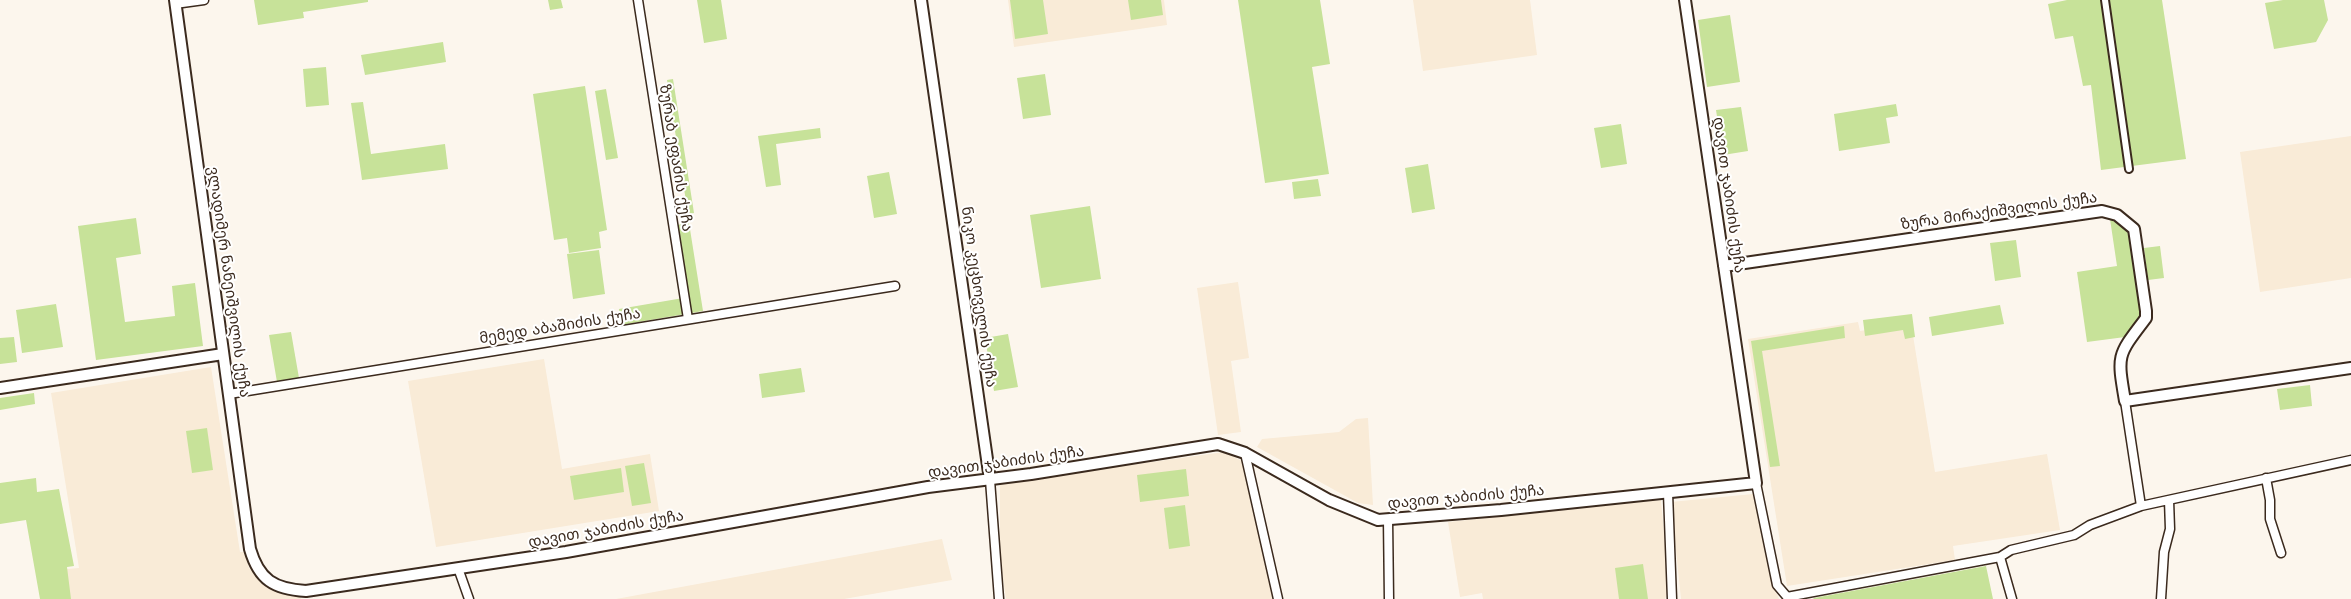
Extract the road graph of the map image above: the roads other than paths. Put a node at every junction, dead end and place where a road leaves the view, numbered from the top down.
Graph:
1 (204, 0) edge
2 (638, 0) edge
3 (921, 0) edge
4 (1685, 0) edge
5 (2105, 0) edge
6 (175, 2) edge
7 (2129, 169) dead end
8 (1724, 266) junction
9 (895, 286) dead end
10 (688, 319) junction
11 (223, 354) junction
12 (2351, 368) edge
13 (0, 388) edge
14 (229, 394) junction
15 (2124, 401) junction
16 (1244, 453) junction
17 (2351, 460) edge
18 (2266, 478) junction
19 (990, 480) junction
20 (1756, 483) junction
21 (1668, 493) junction
22 (2169, 500) junction
23 (2140, 506) junction
24 (1388, 519) junction
25 (2281, 553) dead end
26 (2000, 557) junction
27 (256, 567) joint
28 (458, 568) junction
29 (1788, 598) edge
30 (469, 599) edge
31 (999, 599) edge
32 (1278, 599) edge
33 (1389, 599) edge
34 (1672, 599) edge
35 (2012, 599) edge
36 (2161, 599) edge

1 - 6 street
2 - 10 street, ზურაბ ეფაძის ქუჩა
3 - 19 street, ნიკო კეცხოველის ქუჩა
4 - 8 street, დავით ჯაბიძის ქუჩა
5 - 7 street
6 - 11 street, ვლადიმერ ნანეიშვილის ქუჩა
8 - 15 street, ზურა მირაქიშვილის ქუჩა
8 - 20 street, დავით ჯაბიძის ქუჩა
9 - 10 street, მემედ აბაშიძის ქუჩა
10 - 14 street, მემედ აბაშიძის ქუჩა
11 - 13 street
11 - 14 street, ვლადიმერ ნანეიშვილის ქუჩა
12 - 15 street
14 - 27 street, ვლადიმერ ნანეიშვილის ქუჩა
15 - 23 street
16 - 19 street, დავით ჯაბიძის ქუჩა
16 - 24 street, დავით ჯაბიძის ქუჩა
16 - 32 street
17 - 18 street
18 - 22 street
18 - 25 street
19 - 28 street, დავით ჯაბიძის ქუჩა
19 - 31 street, ნიკო კეცხოველის ქუჩა
20 - 21 street, დავით ჯაბიძის ქუჩა
20 - 29 street, დავით ჯაბიძის ქუჩა
21 - 24 street, დავით ჯაბიძის ქუჩა
21 - 34 street
22 - 23 street
22 - 36 street
23 - 26 street
24 - 33 street
26 - 29 street
26 - 35 street
27 - 28 street, დავით ჯაბიძის ქუჩა
28 - 30 street

